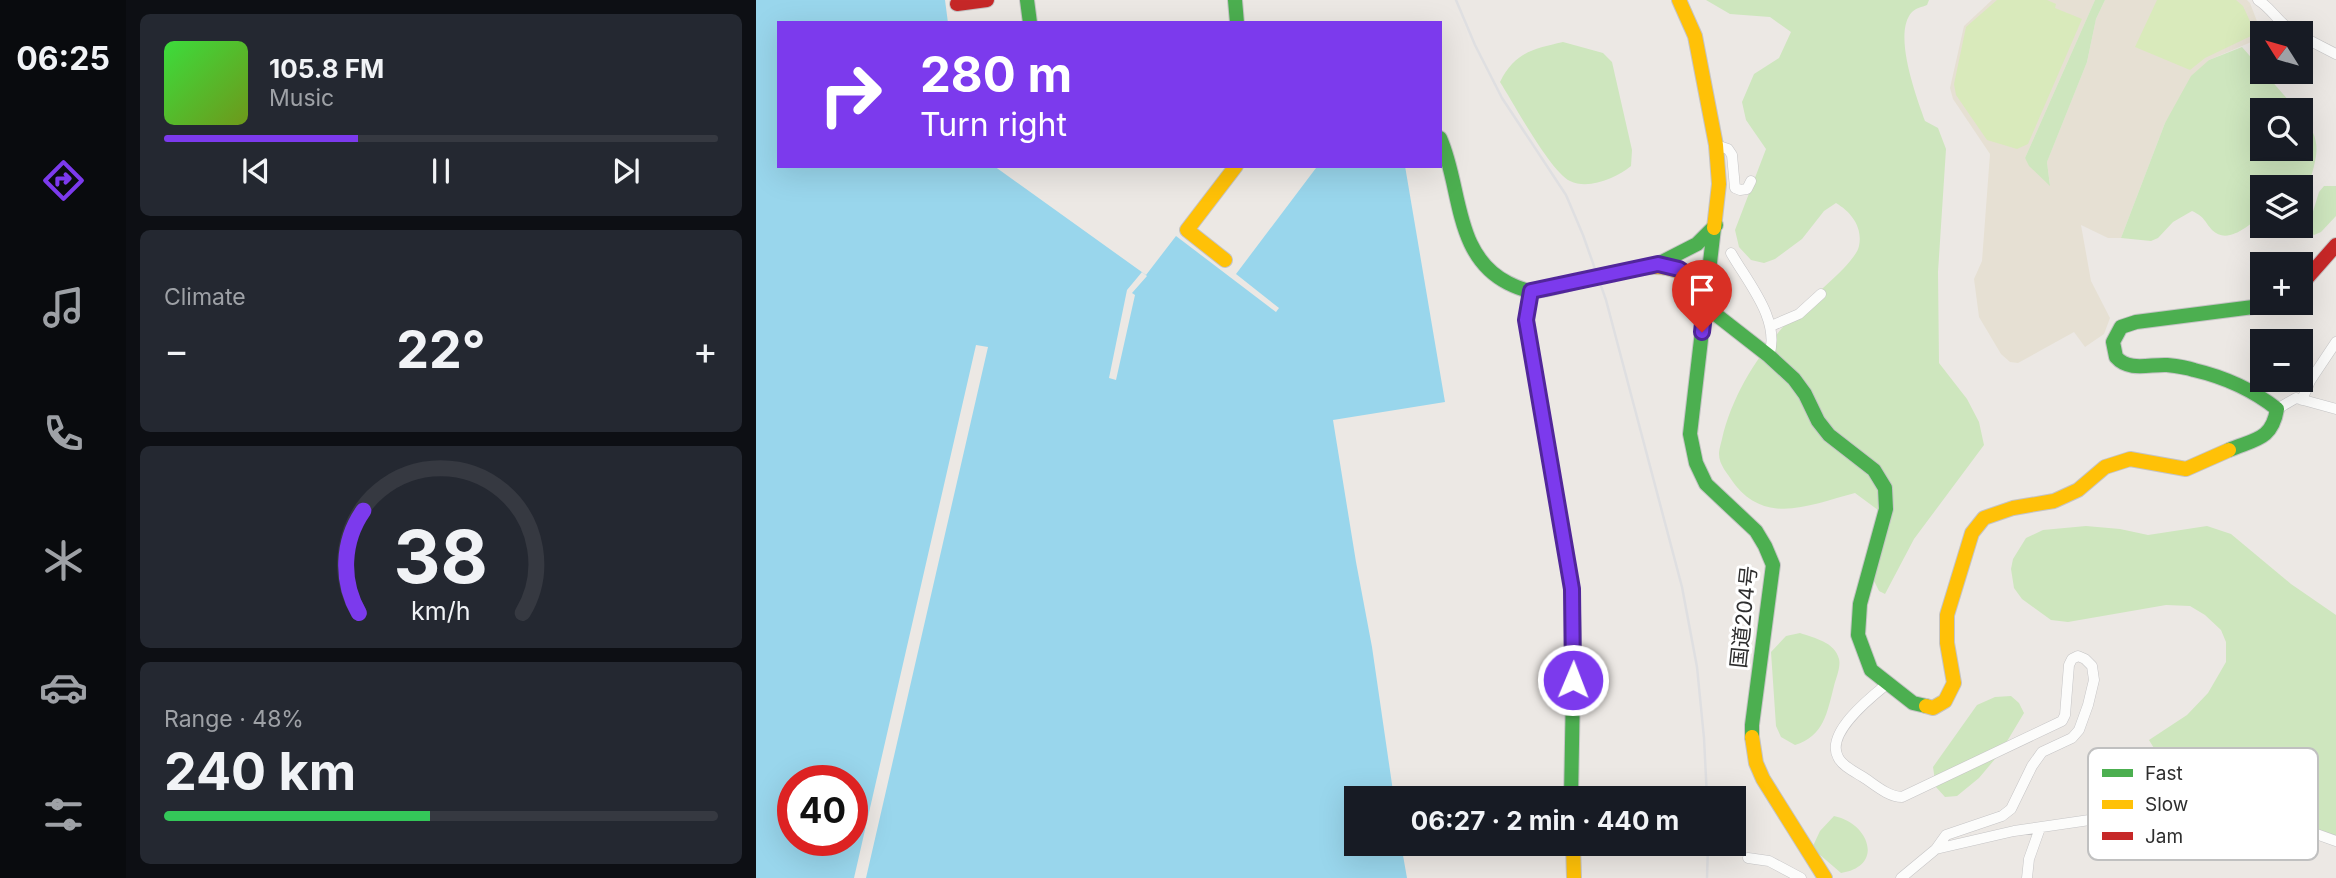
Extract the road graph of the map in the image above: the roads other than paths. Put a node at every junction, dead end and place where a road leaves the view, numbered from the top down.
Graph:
1 (987, 0) edge
2 (1027, 0) edge
3 (1235, 0) edge
4 (1679, 0) edge
5 (2258, 0) edge
6 (957, 4) dead end
7 (1030, 21) edge
8 (1237, 21) edge
9 (2280, 21) edge
10 (2314, 43) edge
11 (2336, 54) edge
12 (1442, 141) edge
13 (1716, 145) junction
14 (1234, 168) edge
15 (1751, 181) dead end
16 (1716, 225) junction
17 (2336, 245) edge
18 (1731, 253) dead end
19 (1225, 260) dead end
20 (1658, 264) junction
21 (2313, 271) edge
22 (1707, 288) junction
23 (1531, 291) junction
24 (1821, 294) dead end
25 (1705, 306) junction
26 (2250, 307) edge
27 (1771, 326) junction
28 (2336, 342) edge
29 (1769, 356) junction
30 (2302, 400) junction
31 (2277, 409) junction
32 (2336, 409) edge
33 (1887, 684) junction
34 (1571, 786) edge
35 (2088, 821) edge
36 (2040, 828) junction
37 (2318, 836) edge
38 (2336, 841) edge
39 (1936, 849) junction
40 (1573, 856) edge
41 (1748, 858) dead end
42 (1574, 878) edge
43 (1801, 878) edge
44 (1825, 878) edge
45 (1901, 878) edge
46 (2027, 878) edge

1 - 6 main road
2 - 7 main road
3 - 8 main road
4 - 13 main road, 国道204号
5 - 9 street
10 - 11 street
12 - 23 main road
13 - 15 street
13 - 16 main road, 国道204号
14 - 19 main road
16 - 20 main road
16 - 22 main road, 国道204号
17 - 21 main road
18 - 27 street
20 - 22 main road
20 - 23 main road, bridge
22 - 25 main road, 国道204号
23 - 34 main road
24 - 27 street
25 - 29 main road
25 - 44 main road, 国道204号
26 - 31 main road
27 - 29 street
28 - 30 street
29 - 33 main road
30 - 31 street
30 - 32 street
31 - 33 main road
33 - 39 street
35 - 36 street
36 - 39 street
36 - 46 street
37 - 38 street
39 - 45 street
40 - 42 main road
41 - 43 street

